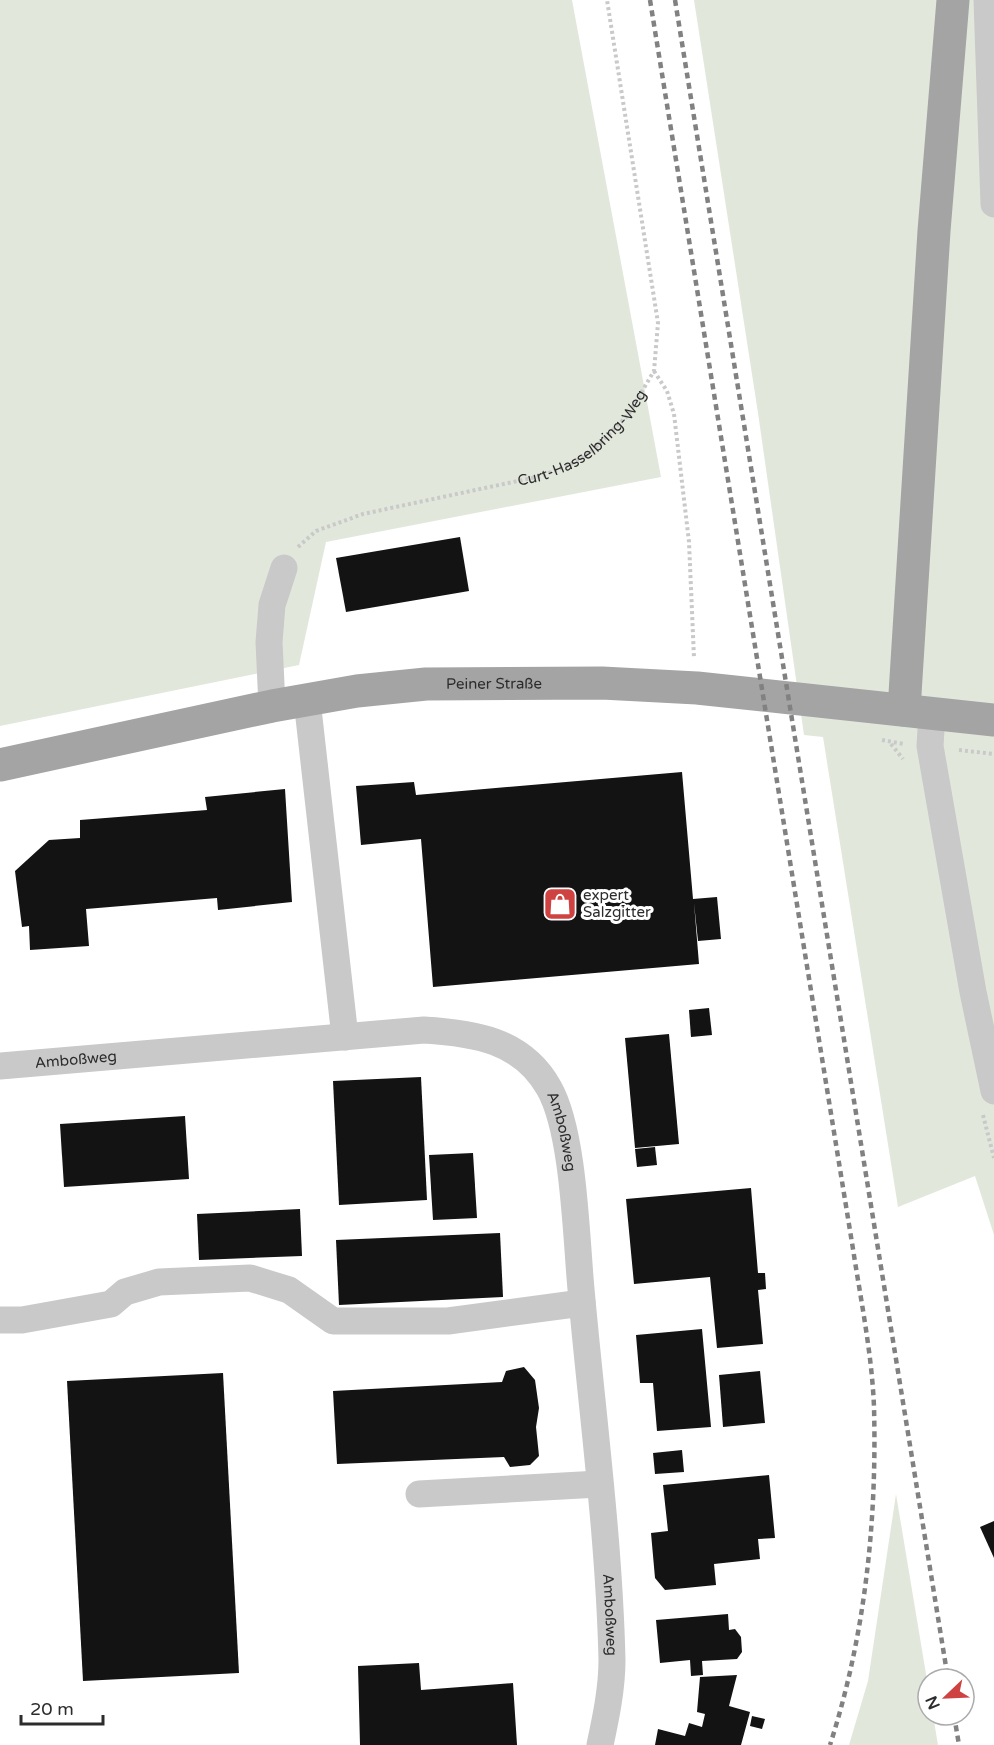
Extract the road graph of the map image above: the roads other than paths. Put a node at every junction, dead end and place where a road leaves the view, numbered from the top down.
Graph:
1 (953, 0) edge
2 (987, 0) edge
3 (994, 204) edge
4 (284, 567) road end
5 (307, 700) junction
6 (272, 706) junction
7 (918, 711) junction
8 (994, 720) edge
9 (0, 765) edge
10 (345, 1037) junction
11 (0, 1065) edge
12 (994, 1091) edge
13 (582, 1304) junction
14 (0, 1320) edge
15 (599, 1484) junction
16 (419, 1494) dead end
17 (600, 1745) edge

1 - 7 main road
2 - 3 street
4 - 6 street
5 - 6 main road, Peiner Straße
5 - 7 main road, Peiner Straße
5 - 10 street
6 - 9 main road, Peiner Straße
7 - 8 main road, Peiner Straße
7 - 12 street
10 - 11 street, Amboßweg
10 - 13 street, Amboßweg
13 - 14 street
13 - 15 street, Amboßweg
15 - 16 street
15 - 17 street, Amboßweg

